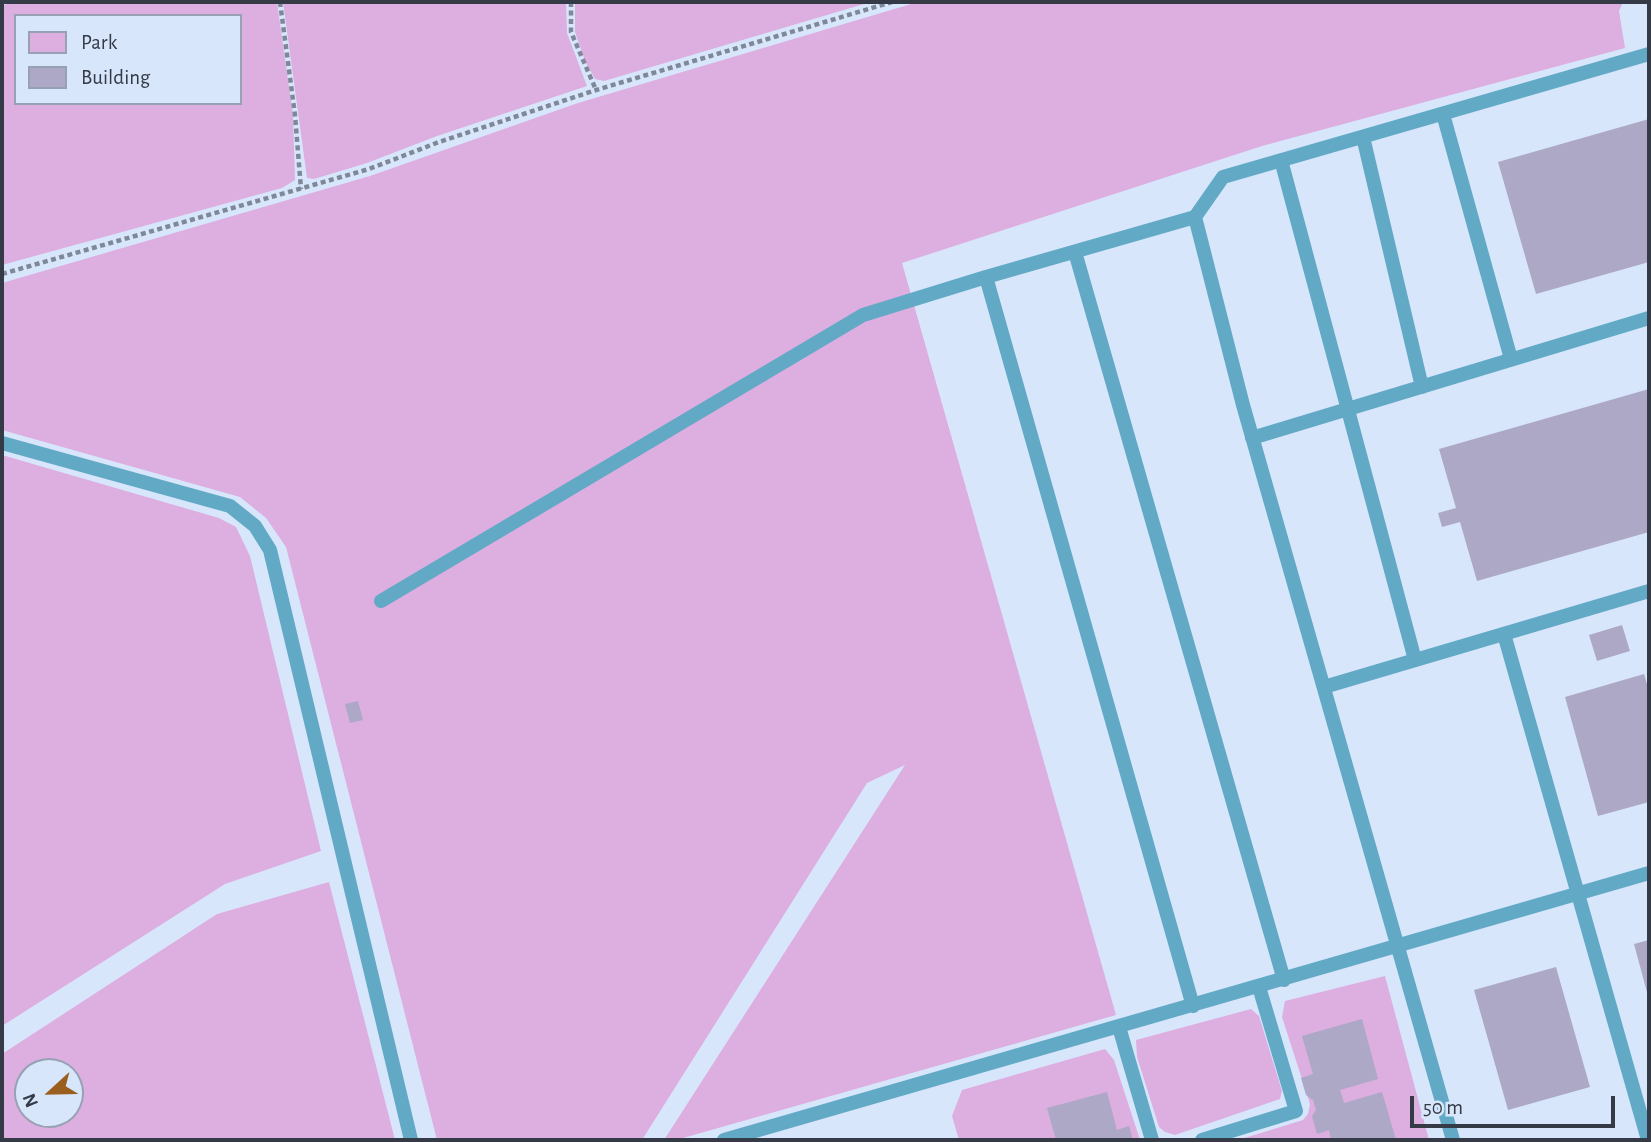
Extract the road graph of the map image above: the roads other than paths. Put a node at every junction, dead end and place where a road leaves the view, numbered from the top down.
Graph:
1 (1649, 54) edge
2 (1443, 114) junction
3 (1363, 137) junction
4 (1281, 160) junction
5 (1195, 217) junction
6 (1075, 252) junction
7 (986, 277) junction
8 (1649, 318) edge
9 (1511, 359) junction
10 (1422, 387) junction
11 (1346, 410) junction
12 (1252, 438) junction
13 (2, 443) edge
14 (1649, 590) edge
15 (381, 601) dead end
16 (1504, 634) junction
17 (1415, 660) junction
18 (1324, 687) junction
19 (1649, 873) edge
20 (1578, 894) junction
21 (1399, 947) junction
22 (1283, 980) junction
23 (1259, 987) junction
24 (1193, 1006) junction
25 (1119, 1027) junction
26 (1645, 1138) edge
27 (411, 1140) edge
28 (724, 1140) edge
29 (1152, 1140) edge
30 (1202, 1140) edge
31 (1453, 1140) edge

1 - 2 lane
2 - 3 lane
2 - 9 lane
3 - 4 lane
3 - 10 lane
4 - 5 lane
4 - 11 lane
5 - 6 lane
5 - 12 lane
6 - 7 lane
6 - 22 lane
7 - 15 lane
7 - 24 lane
8 - 9 lane
9 - 10 lane
10 - 11 lane
11 - 12 lane
11 - 17 lane
12 - 18 lane
13 - 27 lane
14 - 16 lane
16 - 17 lane
16 - 20 lane
17 - 18 lane
18 - 21 lane
19 - 20 lane
20 - 21 lane
20 - 26 lane
21 - 22 lane
21 - 31 lane
22 - 23 lane
23 - 24 lane
23 - 30 lane
24 - 25 lane
25 - 28 lane
25 - 29 lane

